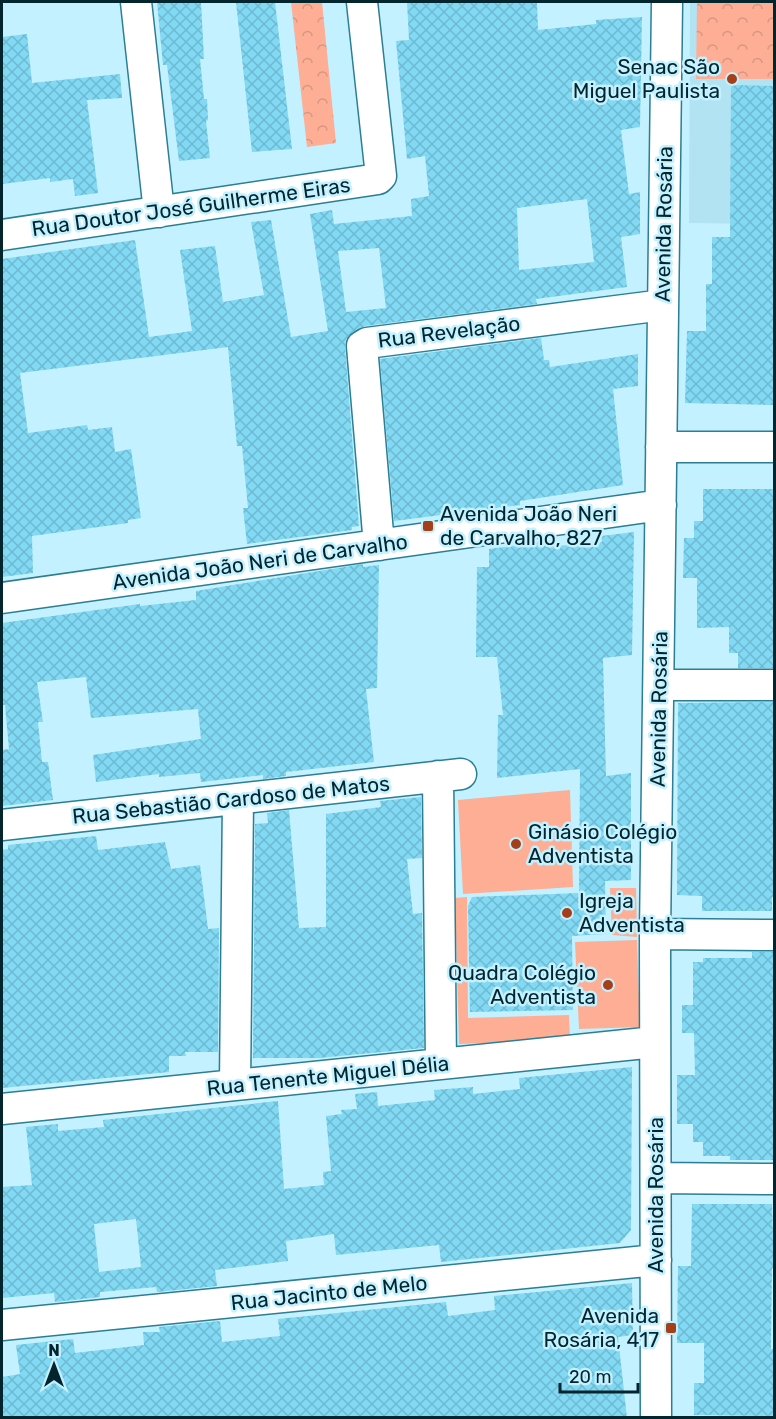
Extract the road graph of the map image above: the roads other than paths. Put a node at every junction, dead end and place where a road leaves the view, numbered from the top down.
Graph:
1 (136, 2) edge
2 (362, 2) edge
3 (667, 2) edge
4 (159, 212) junction
5 (2, 235) edge
6 (663, 305) junction
7 (661, 447) junction
8 (774, 447) edge
9 (661, 505) junction
10 (380, 545) junction
11 (2, 598) edge
12 (659, 685) junction
13 (774, 685) edge
14 (238, 799) junction
15 (2, 825) edge
16 (655, 934) junction
17 (774, 935) edge
18 (655, 1042) junction
19 (441, 1064) junction
20 (235, 1085) junction
21 (2, 1109) edge
22 (656, 1178) junction
23 (774, 1179) edge
24 (656, 1260) junction
25 (2, 1325) edge
26 (656, 1418) edge

1 - 4 street
2 - 4 street, Rua Doutor José Guilherme Eiras
3 - 6 street, Avenida Rosária
4 - 5 street, Rua Doutor José Guilherme Eiras
6 - 7 street, Avenida Rosária
6 - 10 street, Rua Revelação
7 - 8 street
7 - 9 street, Avenida Rosária
9 - 10 street, Avenida João Neri de Carvalho
9 - 12 street, Avenida Rosária
10 - 11 street, Avenida João Neri de Carvalho
12 - 13 street
12 - 16 street, Avenida Rosária
14 - 15 street, Rua Sebastião Cardoso de Matos
14 - 19 street, Rua Sebastião Cardoso de Matos
14 - 20 street
16 - 17 street
16 - 18 street, Avenida Rosária
18 - 19 street, Rua Tenente Miguel Délia
18 - 22 street, Avenida Rosária
19 - 20 street, Rua Tenente Miguel Délia
20 - 21 street, Rua Tenente Miguel Délia
22 - 23 street
22 - 24 street, Avenida Rosária
24 - 25 street, Rua Jacinto de Melo
24 - 26 street, Avenida Rosária

